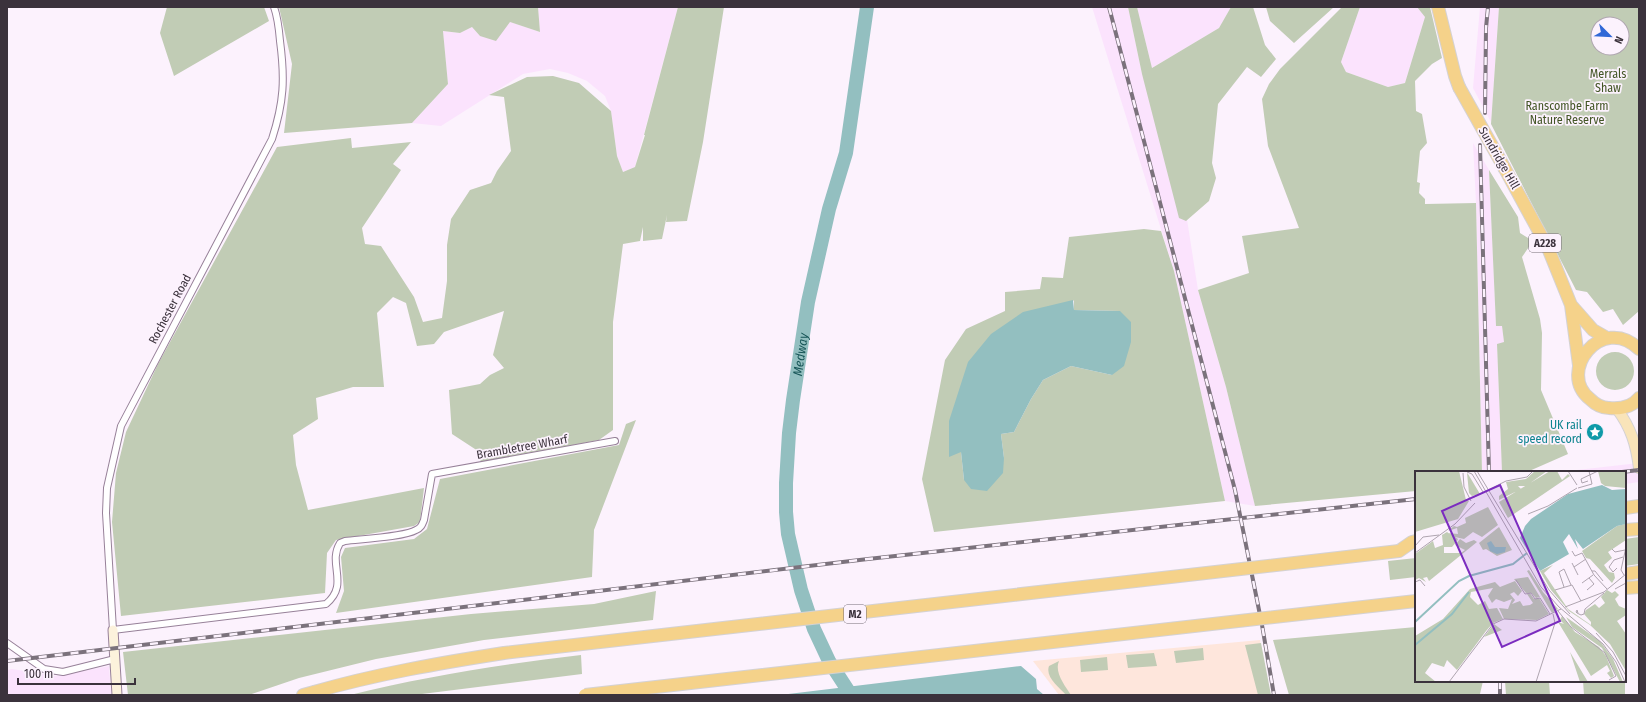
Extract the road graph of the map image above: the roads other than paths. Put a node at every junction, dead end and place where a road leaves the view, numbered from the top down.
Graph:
1 (274, 7) edge
2 (1438, 7) edge
3 (1571, 305) junction
4 (1607, 338) junction
5 (1639, 338) edge
6 (1623, 339) junction
7 (1639, 349) edge
8 (1579, 367) junction
9 (1639, 398) edge
10 (1617, 409) junction
11 (616, 442) dead end
12 (1638, 455) edge
13 (1639, 506) edge
14 (1626, 508) edge
15 (1639, 529) edge
16 (1626, 530) edge
17 (1415, 541) edge
18 (1415, 549) edge
19 (1399, 551) junction
20 (1639, 572) edge
21 (1626, 574) edge
22 (1639, 587) edge
23 (1626, 588) edge
24 (1415, 602) edge
25 (114, 630) junction
26 (7, 643) edge
27 (115, 659) junction
28 (308, 693) edge
29 (117, 695) edge
30 (585, 695) edge

1 - 25 street, Rochester Road
2 - 3 highway, Sundridge Hill / A228, bridge
3 - 4 highway, Sundridge Hill / A228
3 - 8 highway, Sundridge Hill / A228
4 - 6 highway
4 - 8 highway
5 - 6 highway
6 - 7 highway
8 - 10 highway, Sundridge Hill
9 - 10 highway
10 - 12 main road
11 - 25 street, Brambletree Wharf
13 - 14 highway
15 - 16 highway
17 - 19 highway, M2
18 - 19 highway, M2
19 - 28 highway, M2, bridge
20 - 21 highway
22 - 23 highway
24 - 30 highway, bridge
25 - 27 street
26 - 27 street
27 - 29 street

